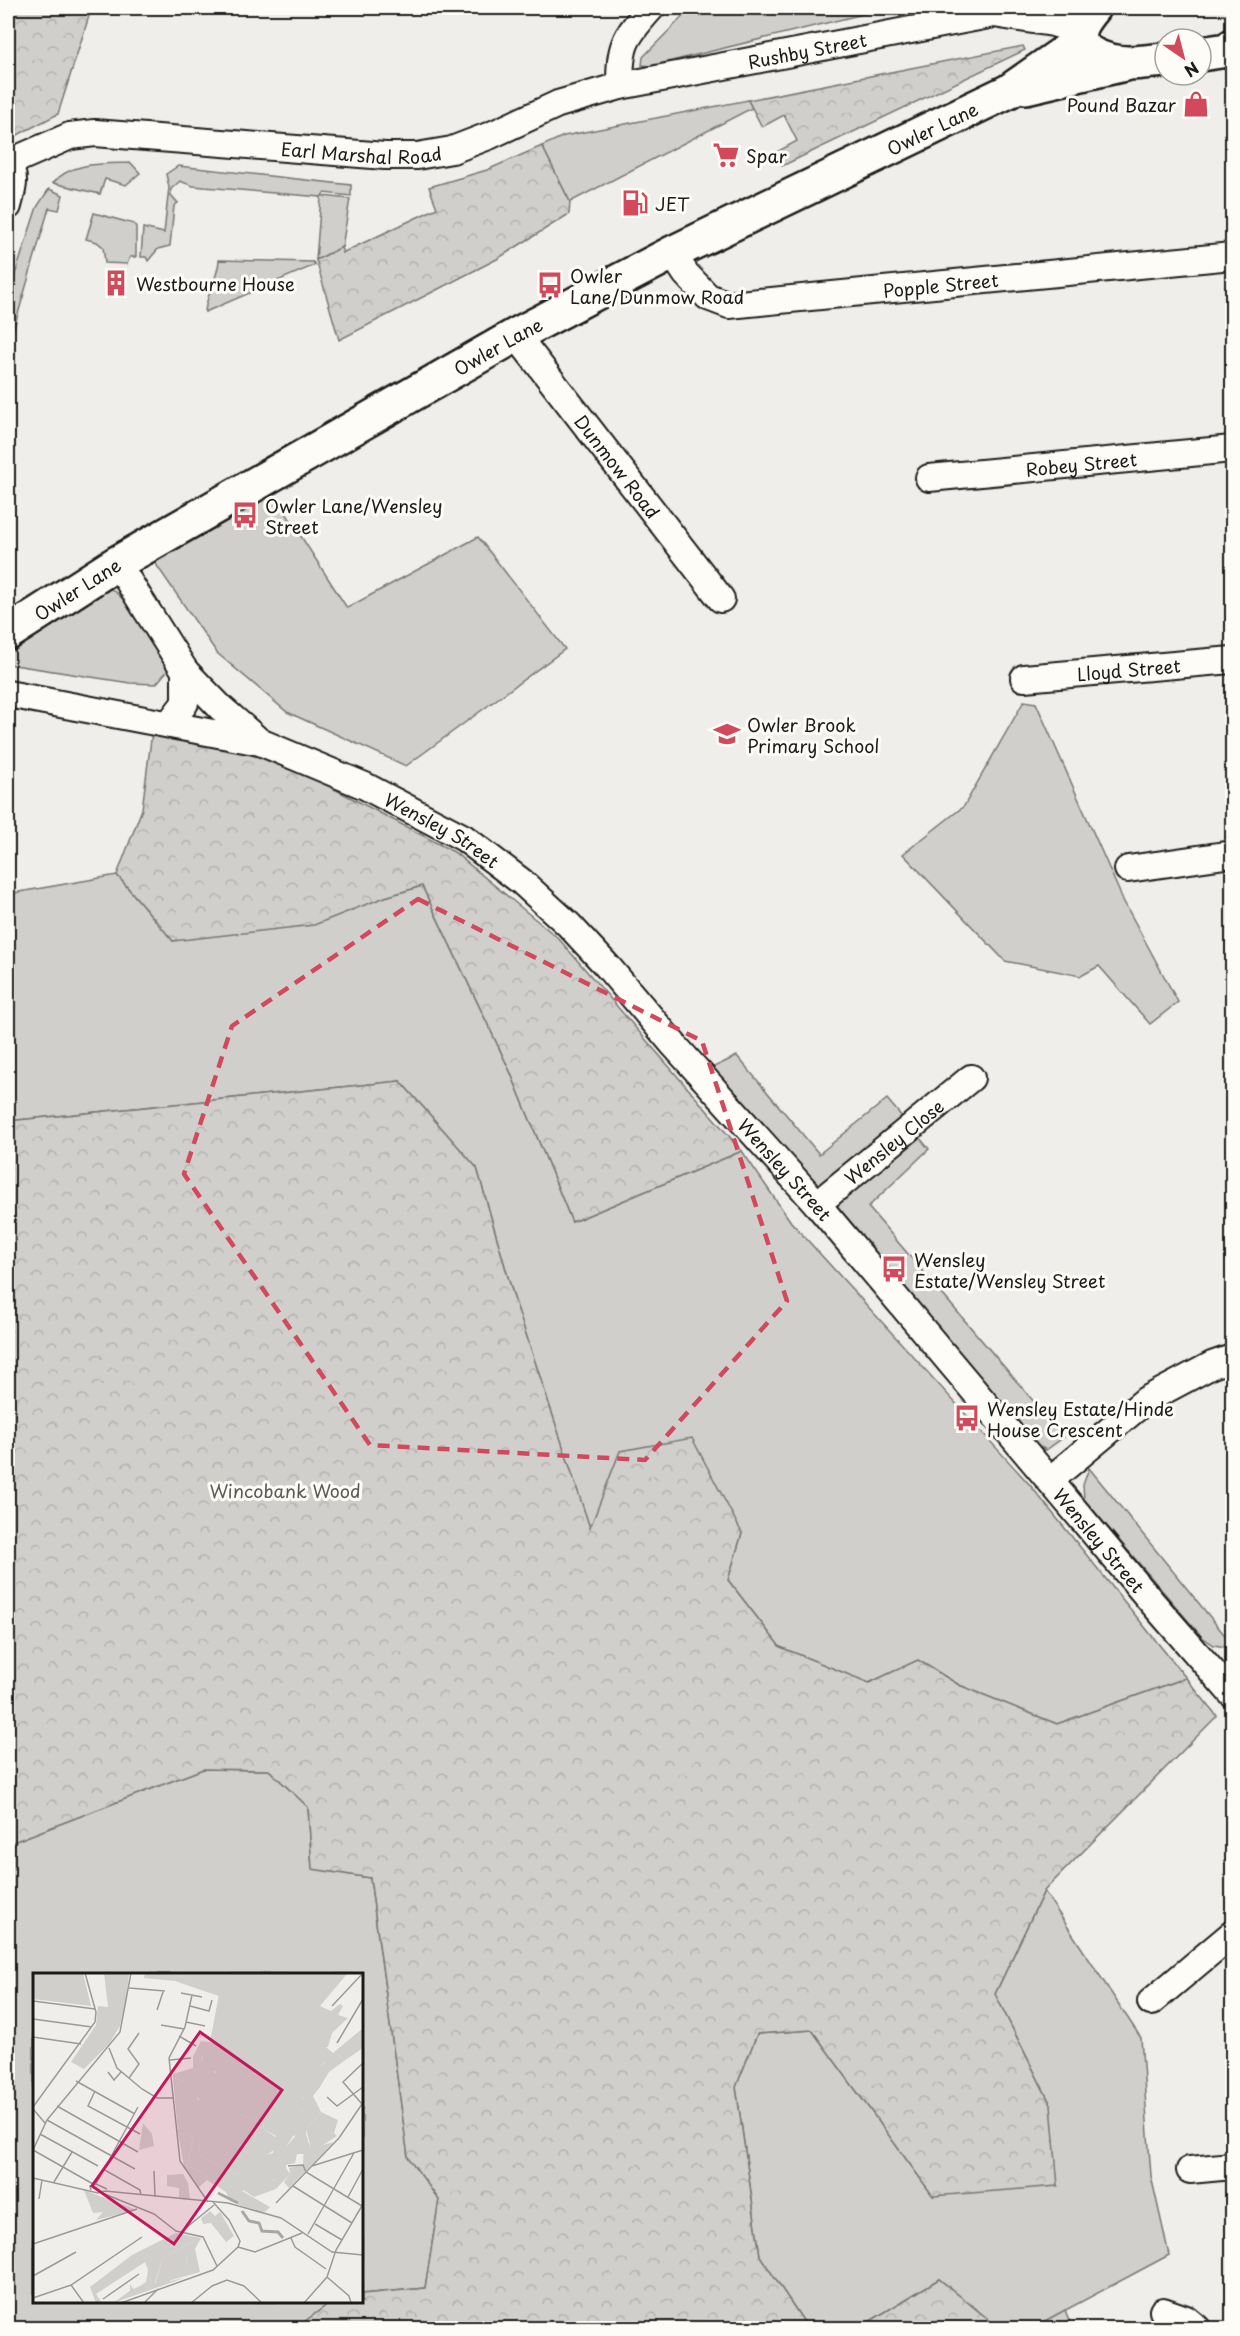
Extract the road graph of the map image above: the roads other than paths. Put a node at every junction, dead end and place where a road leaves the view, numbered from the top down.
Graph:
1 (651, 8) edge
2 (1001, 11) edge
3 (1083, 27) edge
4 (1153, 61) edge
5 (1127, 63) junction
6 (620, 86) junction
7 (1009, 91) junction
8 (8, 163) edge
9 (8, 206) edge
10 (672, 253) junction
11 (1233, 256) edge
12 (516, 335) junction
13 (1233, 449) edge
14 (929, 478) dead end
15 (117, 563) junction
16 (721, 599) dead end
17 (8, 633) edge
18 (1233, 660) edge
19 (185, 671) junction
20 (1024, 678) dead end
21 (8, 694) edge
22 (169, 724) junction
23 (260, 742) junction
24 (1233, 854) edge
25 (1128, 869) dead end
26 (971, 1078) dead end
27 (817, 1204) junction
28 (1233, 1358) edge
29 (1050, 1479) junction
30 (1229, 1682) edge
31 (1233, 1934) edge
32 (1152, 2002) dead end
33 (1233, 2166) edge
34 (1190, 2170) dead end
35 (1163, 2311) dead end
36 (1197, 2328) edge

1 - 6 street
2 - 3 street, Rushby Street
2 - 6 street, Rushby Street
3 - 5 main road
3 - 7 main road, Owler Lane
4 - 5 main road
5 - 7 main road, Owler Lane
6 - 8 street, Earl Marshal Road
7 - 10 main road, Owler Lane
8 - 9 street
10 - 11 street, Popple Street
10 - 12 main road, Owler Lane
12 - 15 main road, Owler Lane
12 - 16 street, Dunmow Road
13 - 14 street, Robey Street
15 - 17 main road, Owler Lane
15 - 19 street, Wensley Street
18 - 20 street, Lloyd Street
19 - 22 street
19 - 23 street, Wensley Street
21 - 22 street, Wensley Street
22 - 23 street, Wensley Street
23 - 27 street, Wensley Street
24 - 25 street
26 - 27 street, Wensley Close
27 - 29 street, Wensley Street
28 - 29 street
29 - 30 street, Wensley Street
31 - 32 street
33 - 34 street
35 - 36 street

